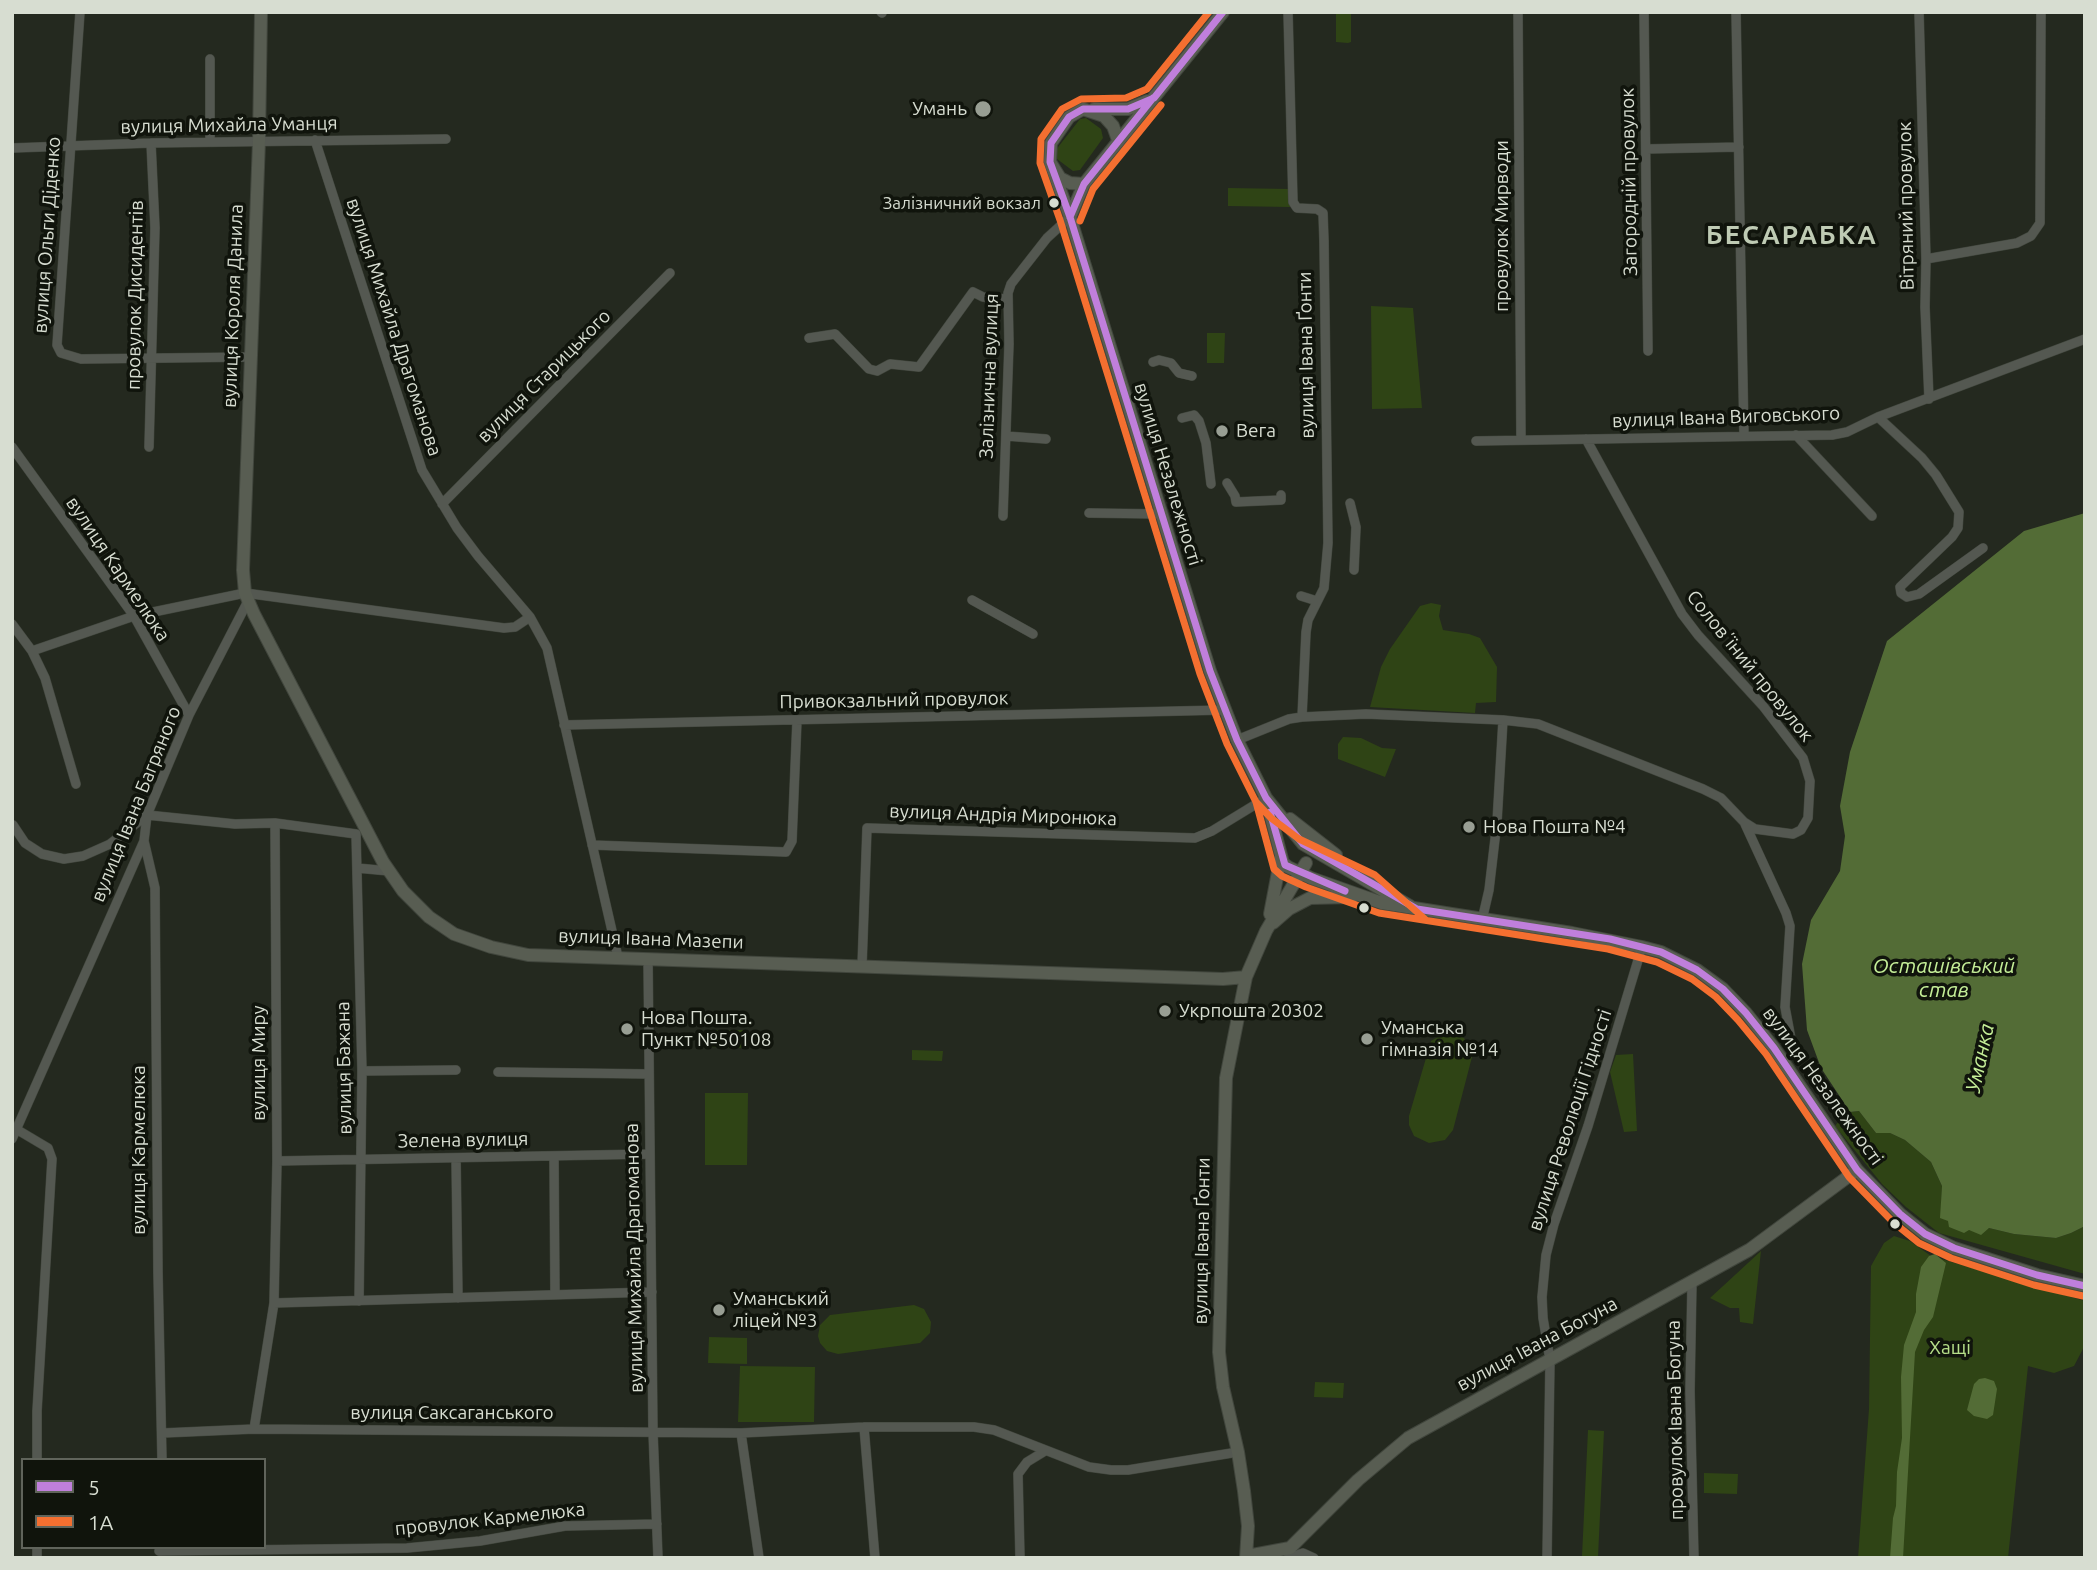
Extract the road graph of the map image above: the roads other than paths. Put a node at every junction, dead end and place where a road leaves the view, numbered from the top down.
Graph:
1 (80, 12) edge
2 (261, 12) edge
3 (1223, 12) edge
4 (1288, 12) edge
5 (1518, 12) edge
6 (1644, 12) edge
7 (1736, 12) edge
8 (1919, 12) edge
9 (2040, 12) edge
10 (210, 59) dead end
11 (1154, 98) junction
12 (1083, 109) junction
13 (446, 139) dead end
14 (315, 140) junction
15 (259, 141) junction
16 (1118, 141) junction
17 (210, 142) junction
18 (151, 143) junction
19 (71, 147) junction
20 (1739, 147) junction
21 (12, 148) edge
22 (1646, 149) junction
23 (1050, 162) junction
24 (1084, 184) junction
25 (1070, 217) junction
26 (1926, 259) junction
27 (670, 273) dead end
28 (1007, 299) junction
29 (808, 338) dead end
30 (2085, 339) edge
31 (1648, 351) dead end
32 (153, 358) junction
33 (250, 358) junction
34 (1153, 362) dead end
35 (1192, 376) dead end
36 (1929, 399) junction
37 (1878, 417) junction
38 (1182, 418) dead end
39 (1796, 435) junction
40 (1006, 436) junction
41 (1744, 436) junction
42 (1046, 439) dead end
43 (1586, 439) junction
44 (1521, 440) junction
45 (1476, 441) dead end
46 (12, 447) edge
47 (149, 447) dead end
48 (1227, 483) dead end
49 (1211, 484) dead end
50 (1281, 495) dead end
51 (1350, 503) dead end
52 (442, 504) junction
53 (1089, 513) dead end
54 (1160, 514) junction
55 (1003, 516) dead end
56 (1872, 516) dead end
57 (1983, 548) dead end
58 (1354, 570) dead end
59 (1301, 596) dead end
60 (247, 597) junction
61 (972, 600) dead end
62 (1317, 601) junction
63 (134, 616) junction
64 (530, 617) junction
65 (12, 624) edge
66 (1034, 634) dead end
67 (32, 652) junction
68 (1224, 710) junction
69 (189, 715) junction
70 (1302, 718) junction
71 (797, 720) junction
72 (1503, 720) junction
73 (564, 725) junction
74 (1237, 740) junction
75 (76, 784) dead end
76 (1266, 798) junction
77 (147, 815) junction
78 (1744, 822) junction
79 (275, 823) junction
80 (13, 825) edge
81 (144, 841) junction
82 (1303, 844) junction
83 (592, 845) junction
84 (1281, 855) junction
85 (357, 867) junction
86 (1299, 868) junction
87 (389, 871) junction
88 (1362, 876) junction
89 (1362, 898) junction
90 (1417, 909) junction
91 (1482, 920) junction
92 (1266, 931) junction
93 (1642, 947) junction
94 (618, 957) junction
95 (648, 958) junction
96 (862, 966) junction
97 (1246, 977) junction
98 (1794, 1055) dead end
99 (456, 1070) dead end
100 (362, 1071) junction
101 (498, 1073) dead end
102 (649, 1074) junction
103 (14, 1134) edge
104 (650, 1154) junction
105 (554, 1156) junction
106 (456, 1158) junction
107 (362, 1159) junction
108 (277, 1161) junction
109 (1857, 1170) junction
110 (1692, 1282) junction
111 (2085, 1286) edge
112 (652, 1292) junction
113 (555, 1294) junction
114 (458, 1298) junction
115 (359, 1301) junction
116 (274, 1303) junction
117 (1550, 1360) junction
118 (863, 1427) junction
119 (254, 1429) junction
120 (653, 1432) junction
121 (163, 1433) junction
122 (741, 1433) junction
123 (1045, 1451) junction
124 (1238, 1452) junction
125 (37, 1458) edge
126 (162, 1458) edge
127 (657, 1524) junction
128 (159, 1552) edge
129 (1246, 1557) edge
130 (658, 1558) edge
131 (759, 1558) edge
132 (875, 1558) edge
133 (1020, 1558) edge
134 (1288, 1558) edge
135 (1314, 1558) edge
136 (1547, 1558) edge
137 (1694, 1558) edge

1 - 19 street, вулиця Ольги Діденко
2 - 15 main road, вулиця Короля Данила
3 - 11 main road
4 - 62 street, вулиця Івана Ґонти
5 - 44 street, провулок Мирводи
6 - 22 street, Загородній провулок
7 - 20 street
8 - 26 street, Вітряний провулок
9 - 26 street
10 - 17 street
11 - 12 main road
11 - 16 main road
12 - 16 main road
12 - 23 main road
13 - 14 street, вулиця Михайла Уманця
14 - 15 street, вулиця Михайла Уманця
14 - 52 street, вулиця Михайла Драгоманова
15 - 17 street, вулиця Михайла Уманця
15 - 33 main road, вулиця Короля Данила
16 - 24 main road
17 - 18 street, вулиця Михайла Уманця
18 - 19 street, вулиця Михайла Уманця
18 - 32 street, провулок Дисидентів
19 - 21 street, вулиця Михайла Уманця
19 - 32 street, вулиця Ольги Діденко
20 - 22 street
20 - 41 street
22 - 31 street, Загородній провулок
23 - 24 main road
23 - 25 main road
24 - 25 main road, Залізнична вулиця
25 - 28 street, Залізнична вулиця
25 - 54 main road, вулиця Незалежності
26 - 36 street, Вітряний провулок
27 - 52 street, вулиця Старицького
28 - 29 street
28 - 40 street, Залізнична вулиця
30 - 36 street, вулиця Івана Виговського
32 - 33 street, вулиця Ольги Діденко
32 - 47 street, провулок Дисидентів
33 - 60 main road, вулиця Короля Данила
34 - 35 street
36 - 37 street, вулиця Івана Виговського
37 - 39 street, вулиця Івана Виговського
37 - 57 street
38 - 49 street
39 - 41 street, вулиця Івана Виговського
39 - 56 street
40 - 42 street
40 - 55 street, Залізнична вулиця
41 - 43 street, вулиця Івана Виговського
43 - 44 street, вулиця Івана Виговського
43 - 78 street, Соловʼїний провулок
44 - 45 street, вулиця Івана Виговського
46 - 63 street, вулиця Кармелюка
48 - 50 street
51 - 58 street
52 - 64 street, вулиця Михайла Драгоманова
53 - 54 street
54 - 68 main road, вулиця Незалежності
59 - 62 street
60 - 63 street
60 - 64 street
60 - 69 street, вулиця Івана Багряного
60 - 87 main road, вулиця Івана Мазепи
61 - 66 street
62 - 70 street, вулиця Івана Ґонти
63 - 67 street
63 - 69 street, вулиця Кармелюка
64 - 73 street, вулиця Михайла Драгоманова
65 - 67 street
67 - 75 street
68 - 71 street, Привокзальний провулок
68 - 74 main road, вулиця Незалежності
69 - 77 street, вулиця Івана Багряного
70 - 72 street
70 - 74 street
71 - 73 street, Привокзальний провулок
71 - 83 street
72 - 78 street
72 - 91 street
73 - 83 street, вулиця Михайла Драгоманова
74 - 76 main road, вулиця Незалежності
76 - 82 main road, вулиця Незалежності
76 - 84 main road, вулиця Незалежності
76 - 88 main road, вулиця Незалежності
76 - 96 street, вулиця Андрія Миронюка
77 - 79 street
77 - 80 street
77 - 81 street, вулиця Івана Багряного
78 - 98 street
79 - 85 street, вулиця Бажана
79 - 108 street, вулиця Миру
81 - 103 street, вулиця Івана Багряного
81 - 121 street, вулиця Кармелюка
82 - 84 main road
82 - 86 main road
82 - 88 main road, вулиця Незалежності
83 - 94 street, вулиця Михайла Драгоманова
84 - 86 main road
84 - 92 main road, вулиця Івана Ґонти
85 - 87 street
85 - 100 street, вулиця Бажана
86 - 89 main road, вулиця Незалежності
86 - 92 main road, вулиця Івана Ґонти
87 - 94 main road, вулиця Івана Мазепи
88 - 90 main road, вулиця Незалежності
89 - 90 main road, вулиця Незалежності
89 - 92 main road, вулиця Івана Ґонти
90 - 91 main road, вулиця Незалежності
91 - 93 main road, вулиця Незалежності
92 - 97 main road, вулиця Івана Ґонти
93 - 109 main road, вулиця Незалежності
93 - 117 street, вулиця Революції Гідності
94 - 95 main road, вулиця Івана Мазепи
95 - 96 main road, вулиця Івана Мазепи
95 - 102 street, вулиця Михайла Драгоманова
96 - 97 main road, вулиця Івана Мазепи
97 - 124 main road, вулиця Івана Ґонти
99 - 100 street
100 - 107 street, вулиця Бажана
101 - 102 street
102 - 104 street, вулиця Михайла Драгоманова
103 - 125 street
104 - 105 street, Зелена вулиця
104 - 112 street, вулиця Михайла Драгоманова
105 - 106 street, Зелена вулиця
105 - 113 street
106 - 107 street, Зелена вулиця
106 - 114 street
107 - 108 street, Зелена вулиця
107 - 115 street, вулиця Бажана
108 - 116 street, вулиця Миру
109 - 110 main road, вулиця Івана Богуна
109 - 111 main road, вулиця Незалежності
110 - 117 main road, вулиця Івана Богуна
110 - 137 street, провулок Івана Богуна
112 - 113 street
112 - 120 street, вулиця Михайла Драгоманова
113 - 114 street
114 - 115 street
115 - 116 street
116 - 119 street, вулиця Миру
117 - 129 main road, вулиця Івана Богуна
117 - 136 street, вулиця Революції Гідності
118 - 122 street, вулиця Саксаганського
118 - 123 street, вулиця Саксаганського
118 - 132 street
119 - 120 street, вулиця Саксаганського
119 - 121 street, вулиця Саксаганського
120 - 122 street, вулиця Саксаганського
120 - 127 street, вулиця Михайла Драгоманова
121 - 126 street, вулиця Кармелюка
122 - 131 street
123 - 124 street, вулиця Саксаганського
123 - 133 street
124 - 129 main road, вулиця Івана Ґонти
127 - 128 street, провулок Кармелюка
127 - 130 street, вулиця Михайла Драгоманова
134 - 135 street

